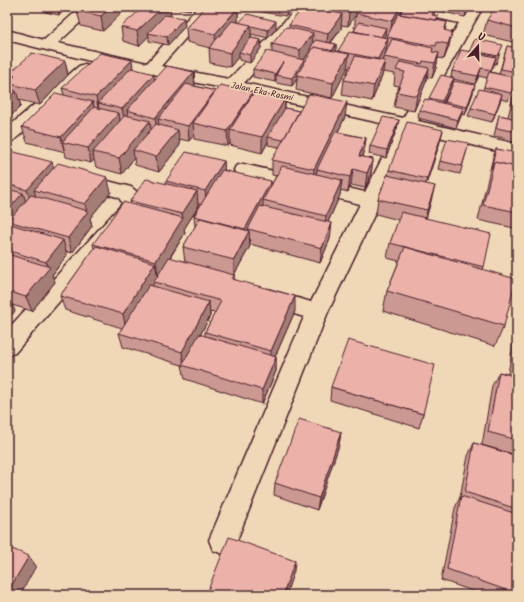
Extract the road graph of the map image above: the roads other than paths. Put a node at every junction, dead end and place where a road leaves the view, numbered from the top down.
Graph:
1 (90, 7) edge
2 (206, 7) edge
3 (306, 7) edge
4 (406, 7) edge
5 (472, 14) edge
6 (7, 35) edge
7 (47, 45) junction
8 (98, 58) junction
9 (150, 69) junction
10 (233, 85) junction
11 (408, 124) junction
12 (7, 137) edge
13 (517, 150) edge
14 (243, 170) dead end
15 (66, 175) edge
16 (371, 200) junction
17 (248, 291) edge
18 (317, 312) junction
19 (7, 346) edge
20 (223, 540) dead end

1 - 7 street
2 - 9 street
3 - 10 street
4 - 5 street
5 - 11 street
6 - 7 street, Jalan Eka Rasmi
7 - 8 street, Jalan Eka Rasmi
8 - 9 street, Jalan Eka Rasmi
8 - 12 street
9 - 10 street, Jalan Eka Rasmi
10 - 11 street, Jalan Eka Rasmi
11 - 13 street, Jalan Eka Rasmi
11 - 16 street
14 - 16 street
15 - 19 street
16 - 18 street
17 - 18 street
18 - 20 street

